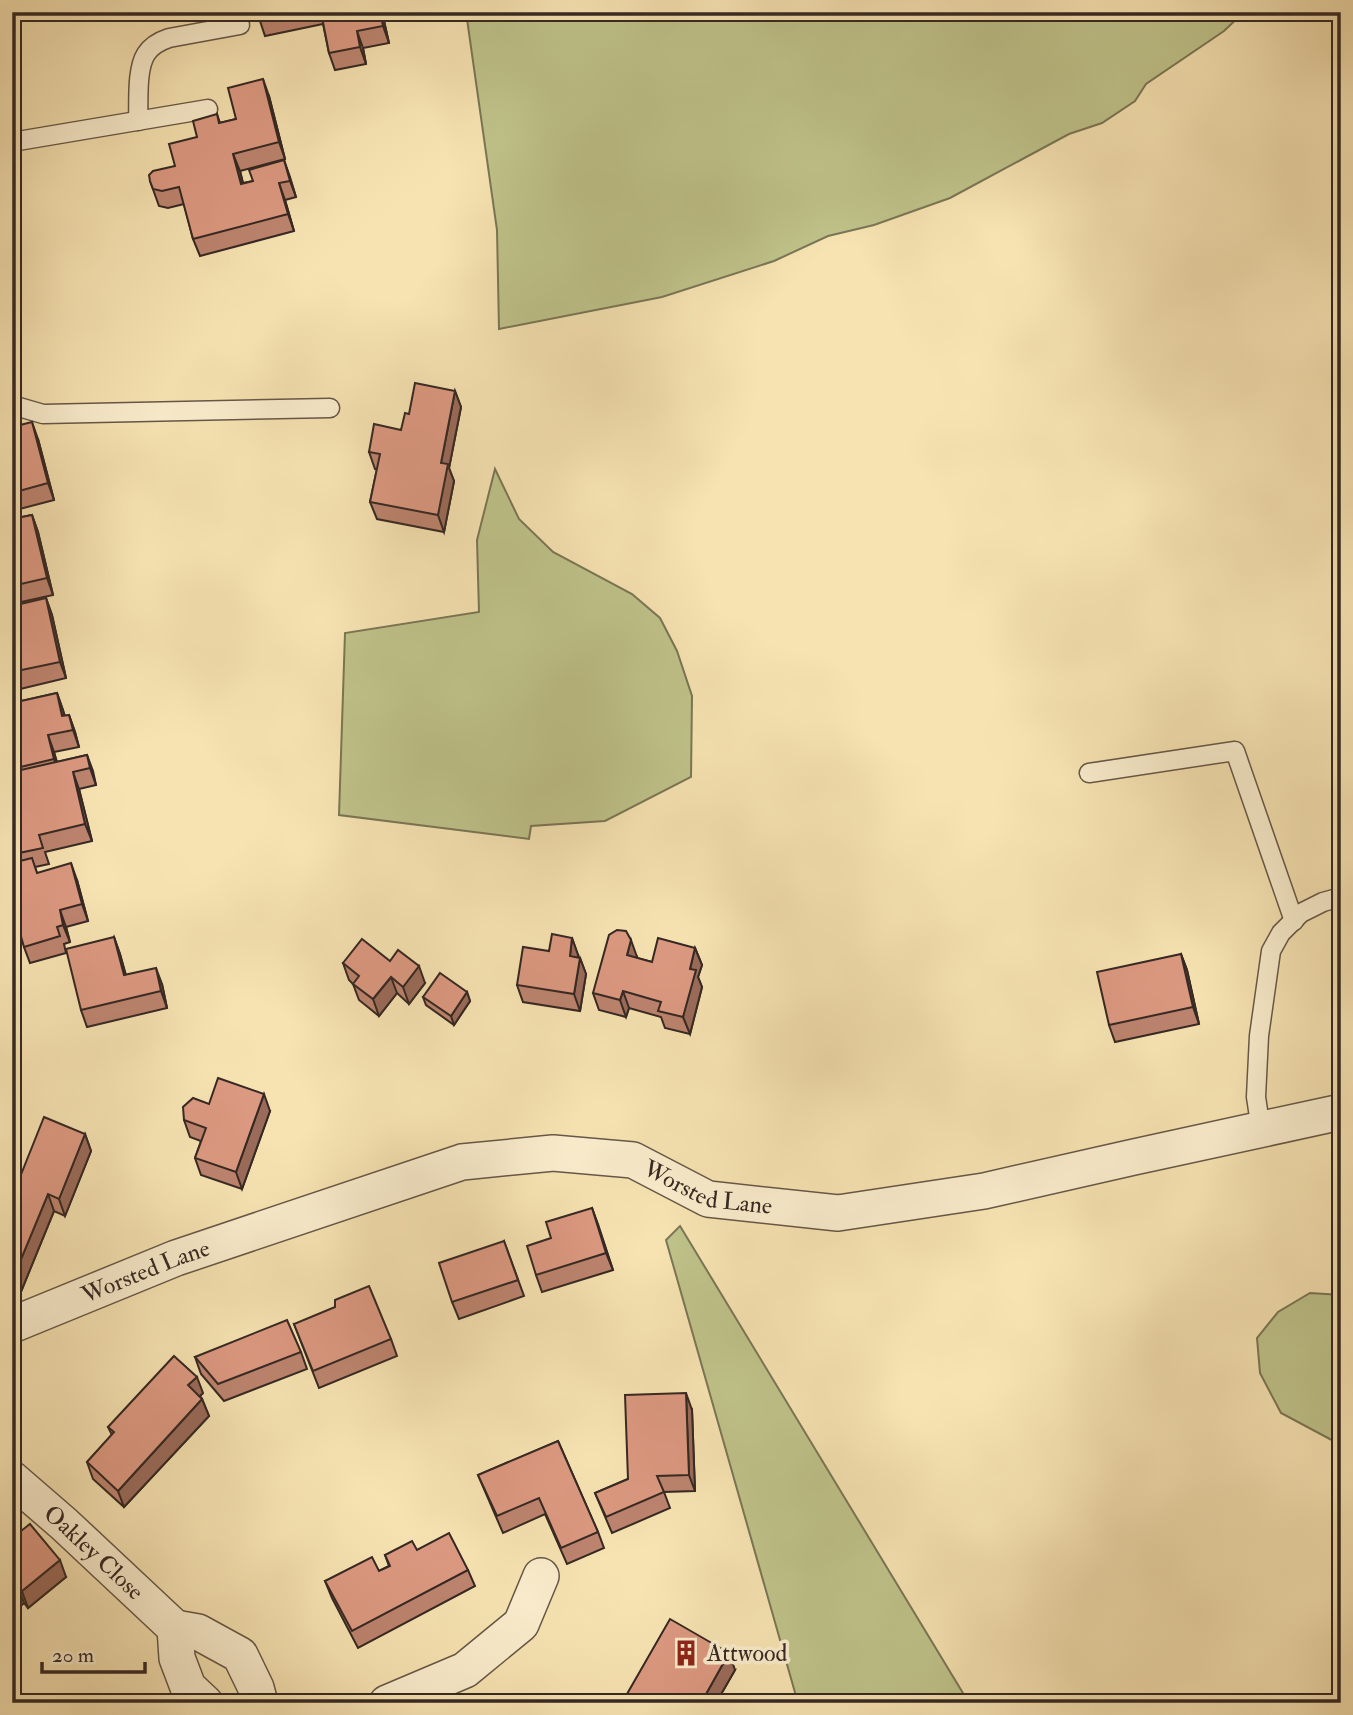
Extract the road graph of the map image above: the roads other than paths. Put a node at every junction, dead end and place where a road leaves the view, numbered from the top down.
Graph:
1 (240, 25) dead end
2 (208, 108) dead end
3 (138, 121) junction
4 (12, 142) edge
5 (12, 405) edge
6 (330, 408) dead end
7 (1089, 774) dead end
8 (1341, 897) edge
9 (1294, 920) junction
10 (1341, 1112) edge
11 (1261, 1130) junction
12 (12, 1325) edge
13 (12, 1479) edge
14 (541, 1576) dead end
15 (175, 1628) junction
16 (205, 1703) edge
17 (260, 1703) edge
18 (387, 1703) edge

1 - 3 lane
2 - 3 lane
3 - 4 lane
5 - 6 lane
7 - 9 lane
8 - 9 lane
9 - 11 lane
10 - 11 street, Worsted Lane
11 - 12 street, Worsted Lane
13 - 15 street, Oakley Close
14 - 18 street
15 - 16 street
15 - 17 street, Oakley Close

